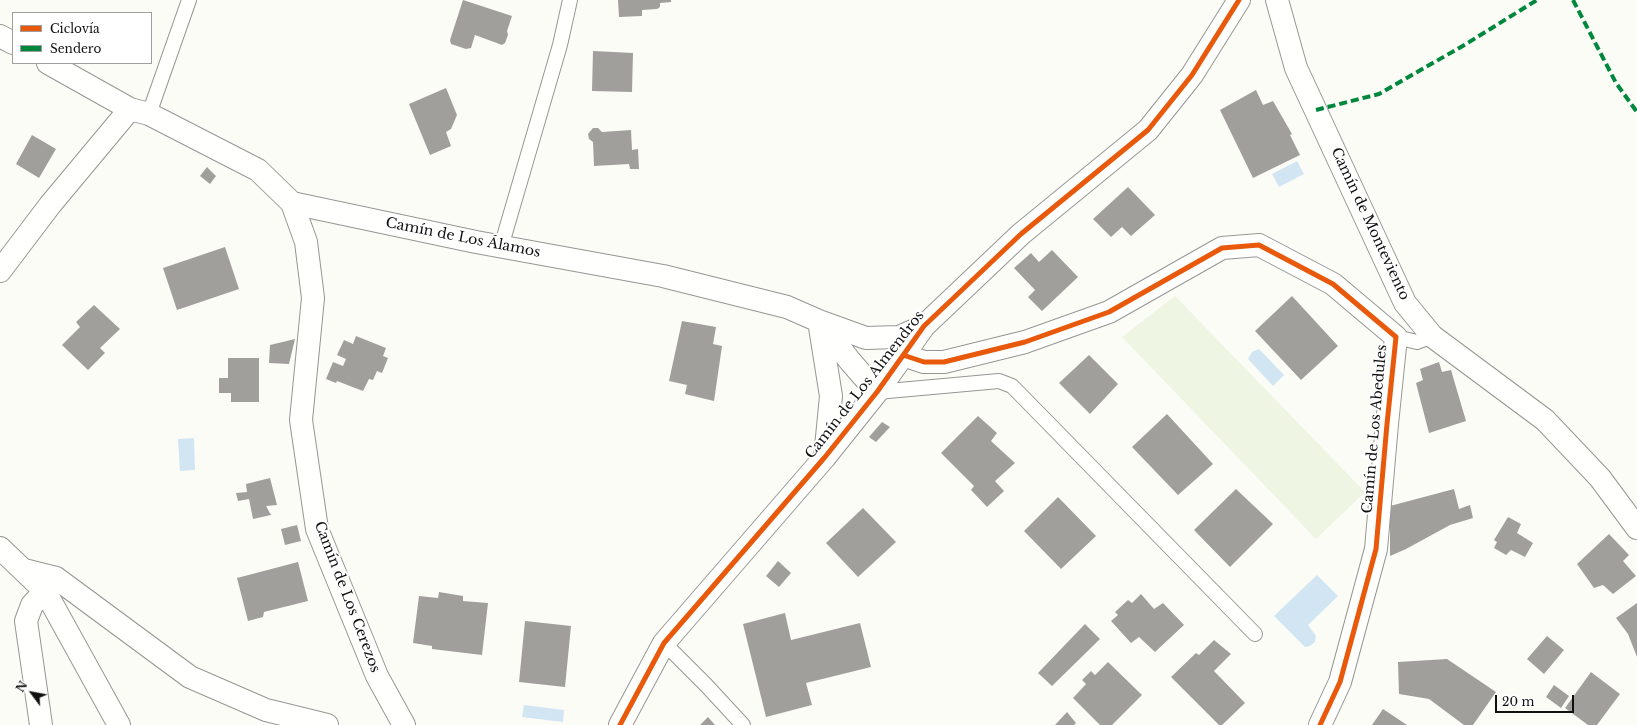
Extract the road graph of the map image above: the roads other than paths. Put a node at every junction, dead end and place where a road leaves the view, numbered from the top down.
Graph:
1 (189, 0) edge
2 (570, 0) edge
3 (1239, 0) edge
4 (1277, 0) edge
5 (0, 36) edge
6 (12, 42) edge
7 (50, 64) edge
8 (139, 112) junction
9 (292, 203) junction
10 (501, 247) junction
11 (0, 271) edge
12 (819, 321) junction
13 (924, 326) junction
14 (1432, 336) junction
15 (1396, 337) junction
16 (903, 355) junction
17 (877, 392) junction
18 (825, 457) junction
19 (1637, 528) edge
20 (0, 548) edge
21 (24, 570) junction
22 (45, 591) junction
23 (1255, 634) dead end
24 (664, 644) junction
25 (41, 725) edge
26 (119, 725) edge
27 (327, 725) edge
28 (404, 725) edge
29 (620, 725) edge
30 (743, 725) edge
31 (1320, 725) edge

1 - 8 lane
2 - 10 lane
3 - 13 street, Camín de Los Almendros
4 - 14 street, Camín de Monteviento
5 - 6 street
7 - 8 street
8 - 9 street
8 - 11 street
9 - 10 street, Camín de Los Álamos
9 - 28 street, Camín de Los Cerezos
10 - 12 street, Camín de Los Álamos
12 - 13 street
12 - 17 street, Camín de Los Álamos
12 - 18 street
13 - 16 street, Camín de Los Almendros
14 - 15 lane
14 - 19 street, Camín de Monteviento
15 - 16 street, Camín de Los Abedules
15 - 31 street, Camín de Los Abedules
16 - 17 street, Camín de Los Almendros
17 - 18 street, Camín de Los Almendros
17 - 23 lane
18 - 24 street, Camín de Los Almendros
20 - 21 street
21 - 22 street
21 - 27 street
22 - 25 street
22 - 26 street
24 - 29 street, Camín de Los Almendros
24 - 30 lane

